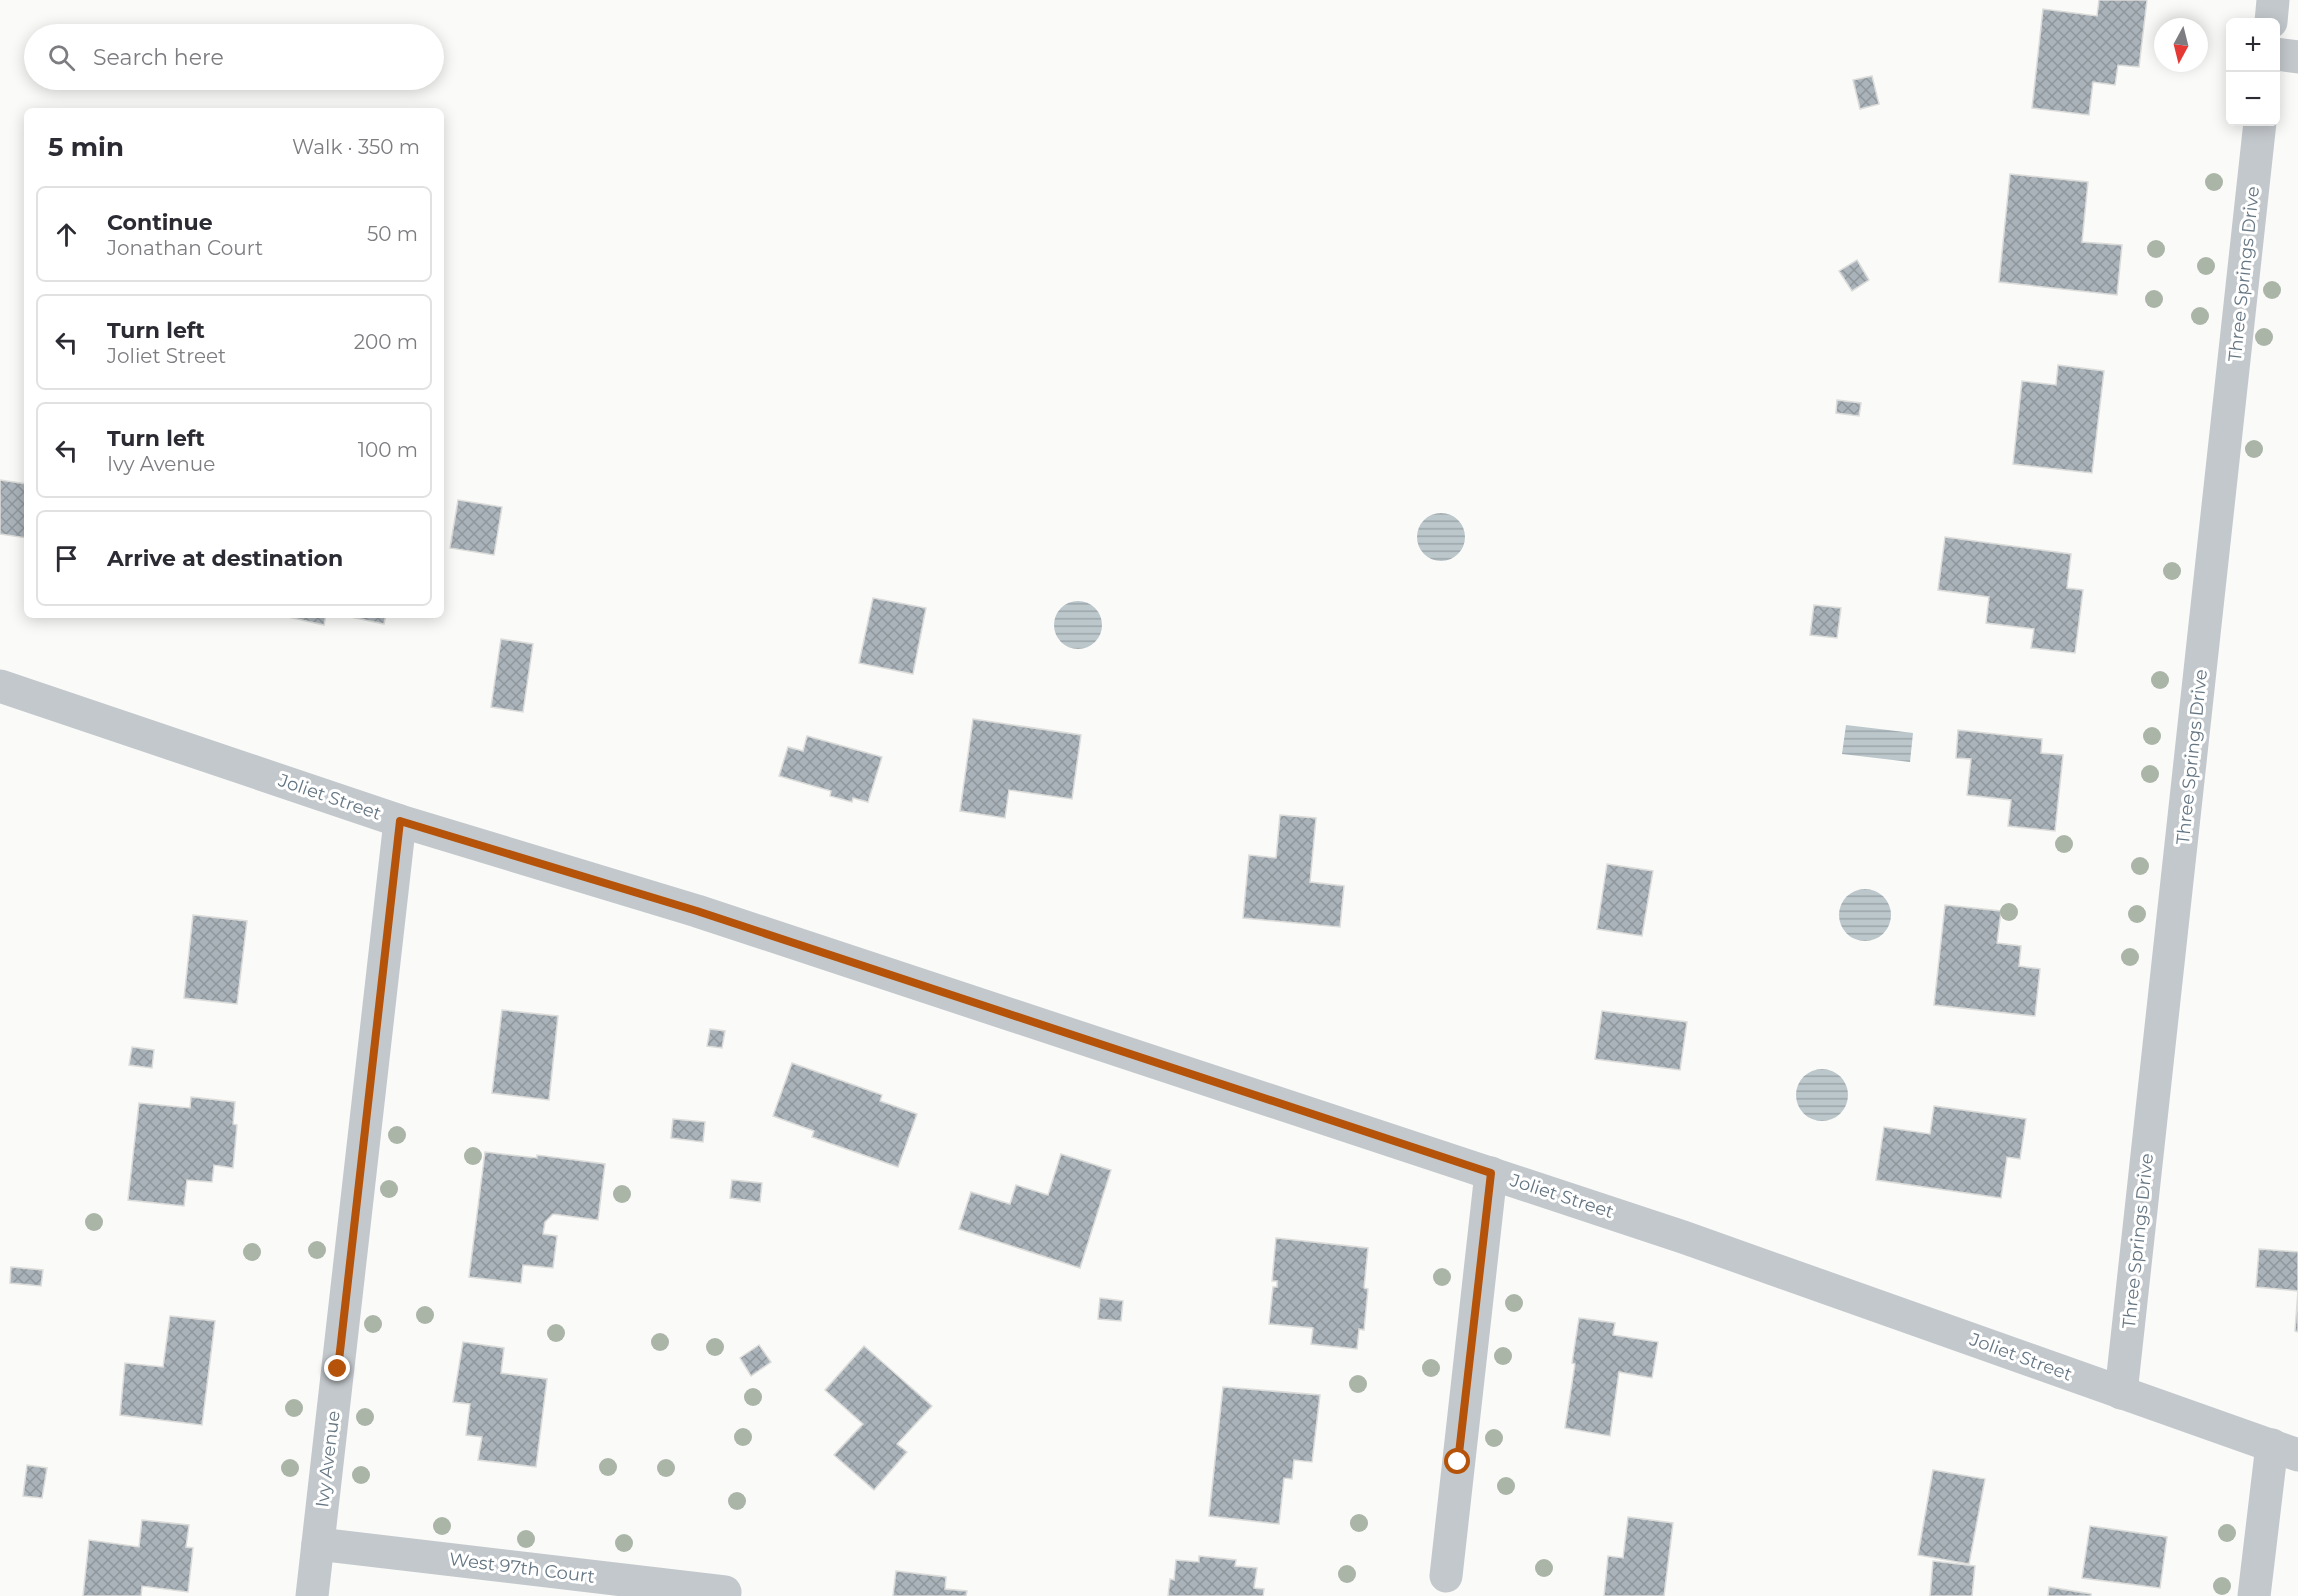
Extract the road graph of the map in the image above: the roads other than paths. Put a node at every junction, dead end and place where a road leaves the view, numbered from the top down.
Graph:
1 (2273, 0) edge
2 (2271, 18) edge
3 (2280, 55) edge
4 (2298, 57) edge
5 (2260, 126) edge
6 (0, 686) edge
7 (400, 821) junction
8 (1491, 1173) junction
9 (2121, 1393) junction
10 (2285, 1450) edge
11 (318, 1544) junction
12 (1446, 1576) dead end
13 (725, 1592) dead end
14 (312, 1596) edge
15 (2254, 1596) edge

1 - 2 street
3 - 4 street
5 - 9 street, Three Springs Drive
6 - 7 street, Joliet Street
7 - 8 street, Joliet Street
7 - 11 street, Ivy Avenue
8 - 9 street, Joliet Street
8 - 12 street
9 - 10 street, Joliet Street
10 - 15 street
11 - 13 street, West 97th Court
11 - 14 street, Ivy Avenue

